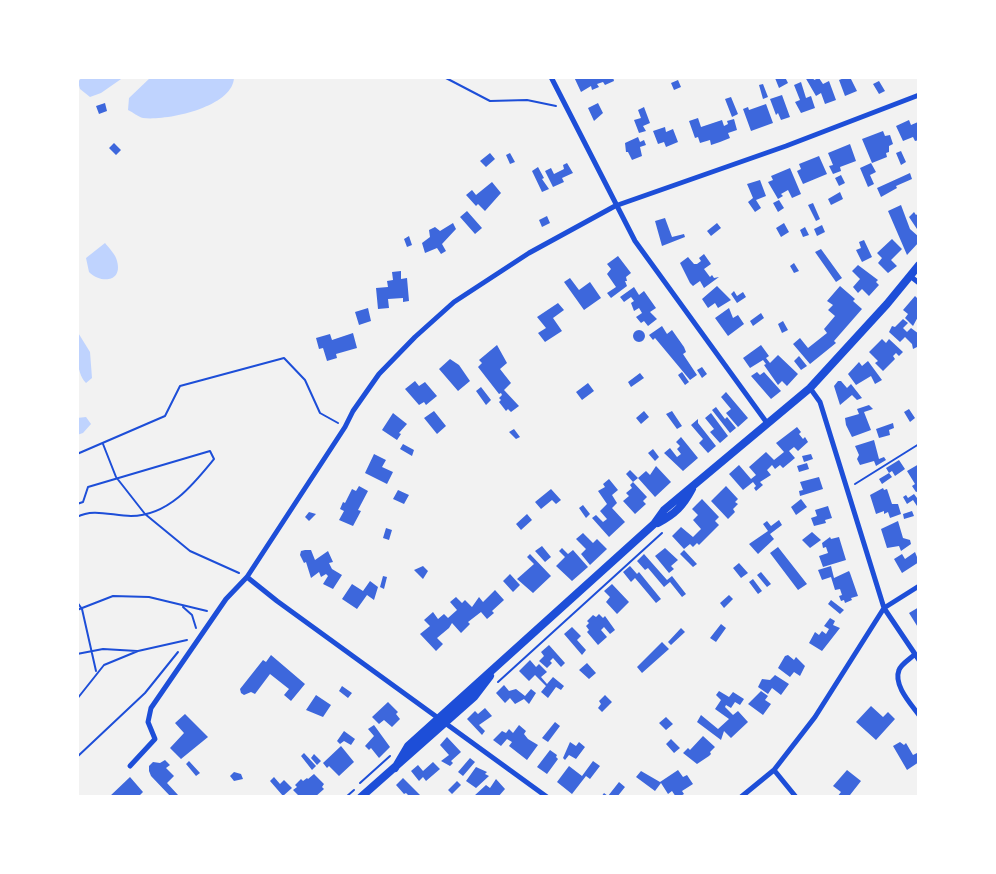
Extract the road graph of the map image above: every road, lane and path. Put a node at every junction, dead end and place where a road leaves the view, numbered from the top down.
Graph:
1 (444, 77) edge
2 (551, 77) edge
3 (919, 95) edge
4 (564, 103) junction
5 (615, 206) junction
6 (919, 265) edge
7 (910, 276) junction
8 (919, 283) edge
9 (810, 388) junction
10 (767, 423) junction
11 (345, 427) junction
12 (102, 443) junction
13 (919, 444) edge
14 (77, 453) edge
15 (116, 477) junction
16 (847, 489) junction
17 (77, 504) edge
18 (145, 514) junction
19 (77, 517) edge
20 (663, 531) dead end
21 (247, 577) junction
22 (919, 586) edge
23 (77, 603) edge
24 (183, 606) junction
25 (884, 608) junction
26 (82, 609) junction
27 (77, 610) edge
28 (208, 611) dead end
29 (197, 628) dead end
30 (91, 650) junction
31 (138, 651) junction
32 (77, 654) edge
33 (917, 657) edge
34 (97, 674) junction
35 (493, 687) dead end
36 (77, 699) edge
37 (919, 715) edge
38 (442, 720) junction
39 (77, 757) edge
40 (130, 766) dead end
41 (774, 770) junction
42 (361, 797) edge
43 (547, 797) edge
44 (741, 797) edge
45 (796, 797) edge

1 - 4 path
2 - 4 street
3 - 5 street
4 - 5 street
5 - 10 street
5 - 11 street
6 - 7 main road
7 - 8 street
7 - 9 main road
9 - 10 main road
9 - 16 street
10 - 38 main road
11 - 12 path
11 - 21 street
12 - 14 path
12 - 15 path
13 - 16 path
15 - 17 path
15 - 18 path
15 - 18 path
16 - 25 street
18 - 19 path
18 - 21 path
20 - 35 path
21 - 38 street
21 - 40 street
22 - 25 street
23 - 26 path
24 - 26 path
24 - 28 path
24 - 29 path
25 - 33 street
25 - 41 street
26 - 27 path
26 - 30 path
30 - 31 path
30 - 32 path
30 - 34 path
31 - 34 path
31 - 39 path
33 - 37 street
34 - 36 path
38 - 42 main road
38 - 43 street
41 - 44 street
41 - 45 street

